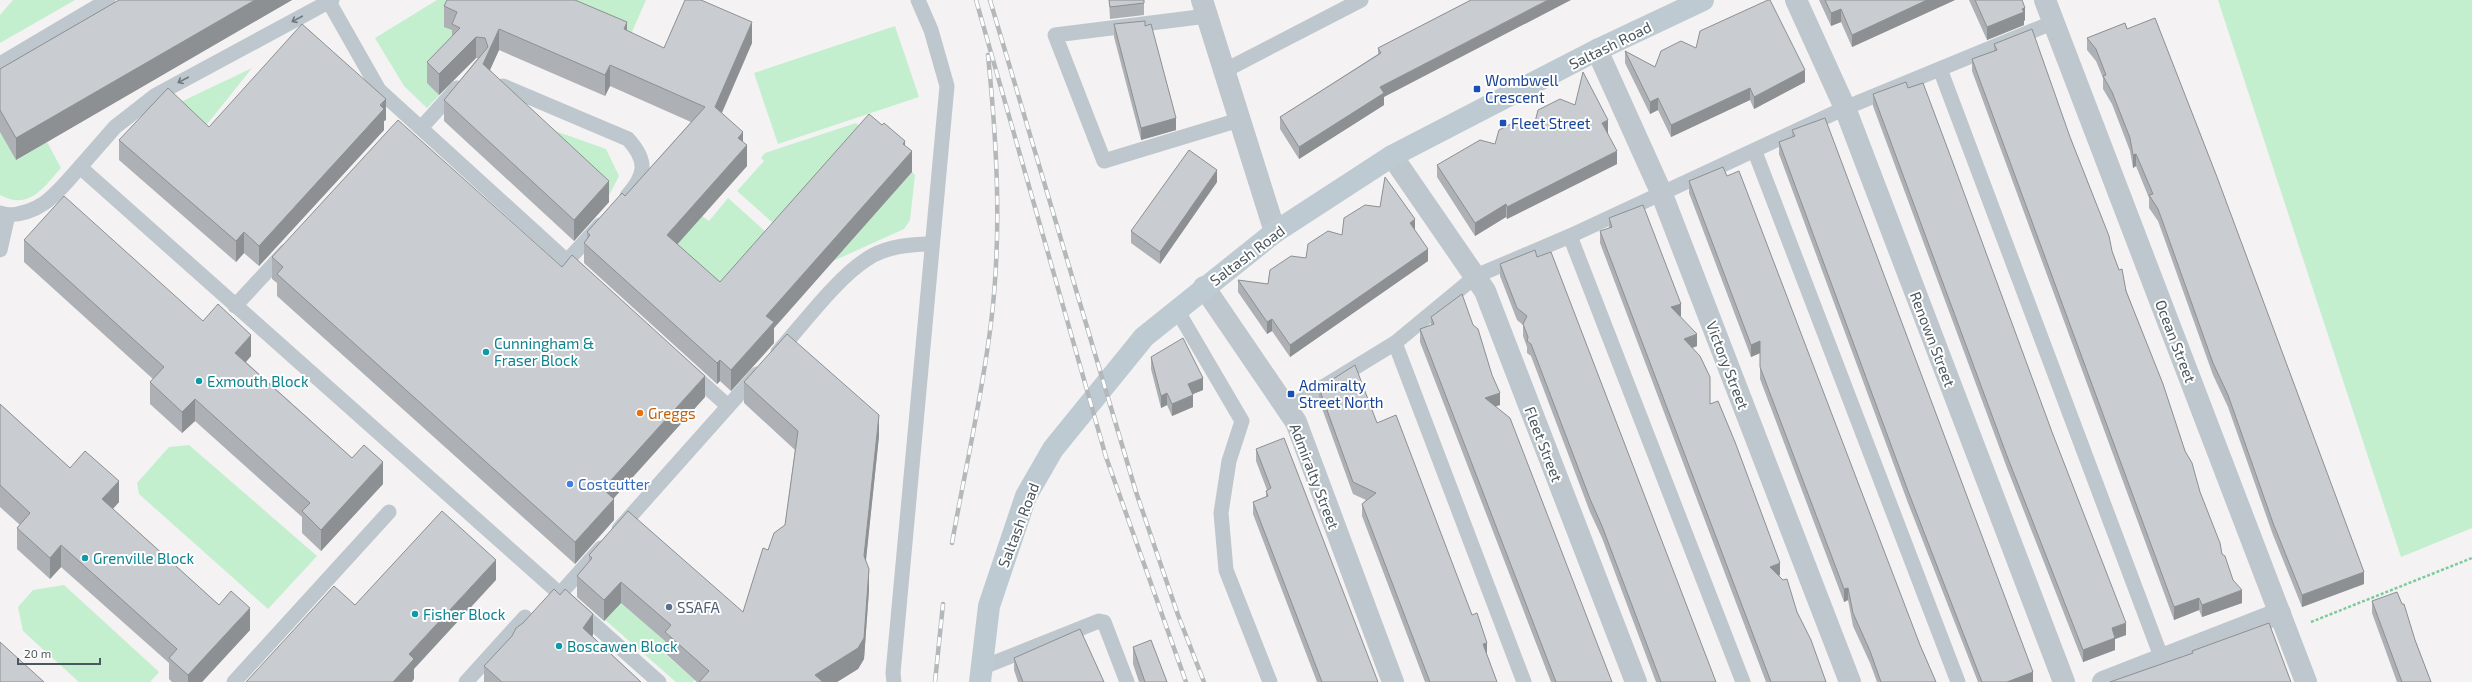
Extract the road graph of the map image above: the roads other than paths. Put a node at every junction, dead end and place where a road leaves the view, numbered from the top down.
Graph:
1 (108, 0) edge
2 (918, 0) edge
3 (1361, 0) edge
4 (1702, 0) edge
5 (1796, 0) edge
6 (2046, 0) edge
7 (330, 1) edge
8 (1204, 8) edge
9 (2054, 22) junction
10 (1597, 50) junction
11 (0, 64) edge
12 (1940, 69) junction
13 (1224, 71) junction
14 (468, 77) edge
15 (502, 86) edge
16 (1846, 108) junction
17 (408, 117) junction
18 (1239, 120) junction
19 (421, 128) junction
20 (397, 129) edge
21 (1754, 152) junction
22 (1392, 156) junction
23 (80, 167) junction
24 (1661, 192) junction
25 (618, 206) edge
26 (4, 214) edge
27 (608, 217) edge
28 (1275, 232) junction
29 (1570, 236) junction
30 (295, 241) edge
31 (932, 244) junction
32 (0, 250) edge
33 (567, 261) junction
34 (1476, 276) junction
35 (590, 282) edge
36 (1204, 287) junction
37 (236, 306) junction
38 (1177, 310) junction
39 (1395, 343) junction
40 (682, 365) edge
41 (728, 406) junction
42 (1287, 408) junction
43 (389, 512) dead end
44 (560, 594) junction
45 (525, 617) dead end
46 (2284, 622) junction
47 (2162, 659) junction
48 (981, 675) edge
49 (234, 682) edge
50 (466, 682) edge
51 (659, 682) edge
52 (894, 682) edge
53 (1126, 682) edge
54 (1270, 682) edge
55 (1393, 682) edge
56 (1524, 682) edge
57 (1636, 682) edge
58 (1743, 682) edge
59 (1850, 682) edge
60 (1958, 682) edge
61 (2064, 682) edge
62 (2103, 682) edge
63 (2306, 682) edge

1 - 11 lane
2 - 31 lane
3 - 13 lane
4 - 10 main road, Saltash Road
5 - 16 street, Renown Street
6 - 9 street, Ocean Street
7 - 17 lane
7 -> 23 lane
8 - 13 street
8 - 18 lane
9 - 12 lane
9 - 46 street, Ocean Street
10 - 22 main road, Saltash Road
10 - 24 street, Victory Street
12 - 16 lane
12 - 47 lane
13 - 18 street
14 - 19 lane
15 - 25 lane
16 - 21 lane
16 - 61 street, Renown Street
17 - 19 lane
17 - 20 lane
18 - 28 street
19 - 33 lane
21 - 24 lane
21 - 60 lane
22 - 28 main road, Saltash Road
22 - 34 street, Fleet Street
23 - 26 lane
23 - 37 lane
24 - 29 lane
24 - 59 street, Victory Street
26 - 32 lane
27 - 33 lane
28 - 36 main road, Saltash Road
29 - 34 lane
29 - 58 lane
30 - 37 lane
31 - 41 lane
31 - 52 lane
33 - 35 lane
34 - 39 lane
34 - 57 street, Fleet Street
36 - 38 main road, Saltash Road
36 - 42 street, Admiralty Street
37 - 44 lane
38 - 48 main road, Saltash Road
38 - 54 lane
39 - 42 lane
39 - 56 lane
40 - 41 lane
41 - 44 lane
42 - 55 street, Admiralty Street
43 - 49 lane
44 - 51 lane
45 - 50 lane
46 - 47 street
46 - 63 street, Ocean Street
47 - 62 street
48 - 53 lane

